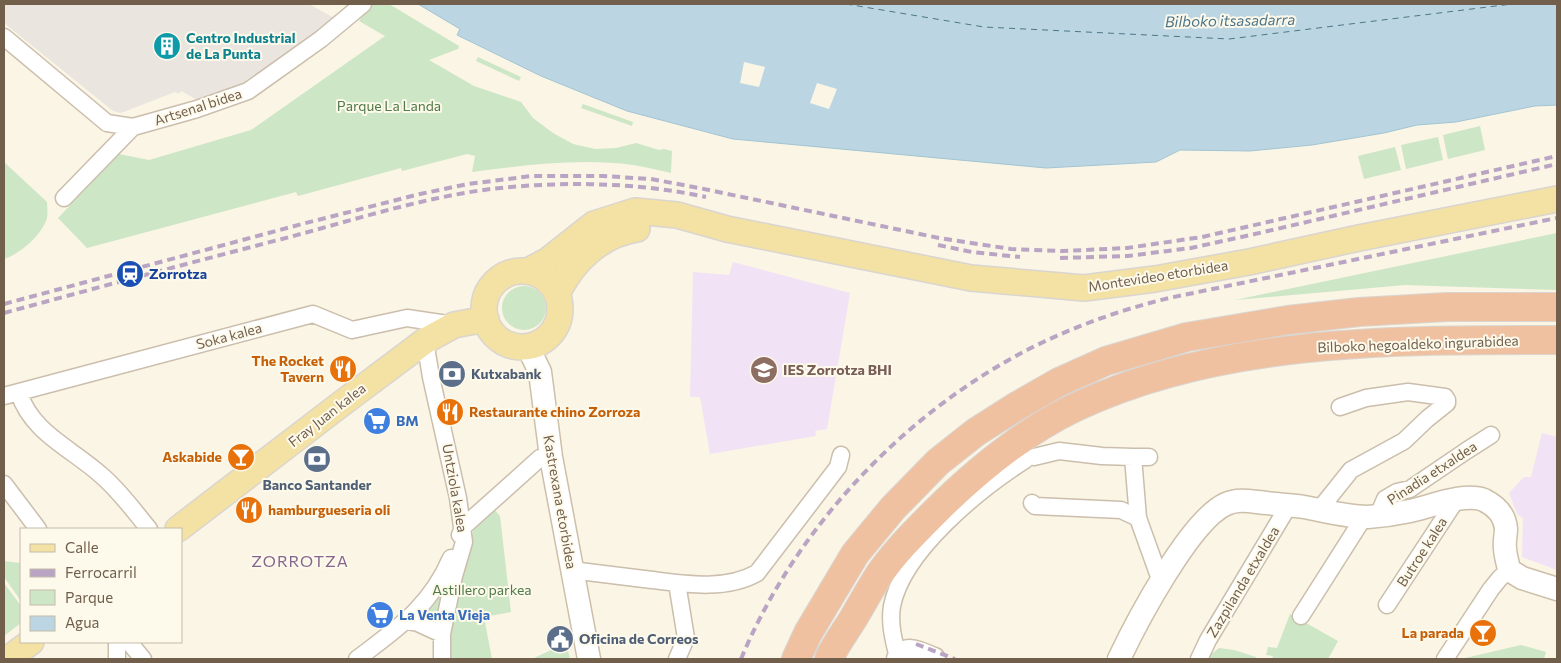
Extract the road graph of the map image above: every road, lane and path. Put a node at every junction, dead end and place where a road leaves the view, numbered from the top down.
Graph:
1 (363, 4) edge
2 (4, 36) edge
3 (132, 127) junction
4 (64, 198) dead end
5 (1557, 199) edge
6 (727, 230) junction
7 (528, 271) junction
8 (557, 294) junction
9 (1557, 307) edge
10 (486, 319) junction
11 (454, 325) junction
12 (1557, 340) edge
13 (425, 341) junction
14 (528, 347) junction
15 (11, 394) edge
16 (1340, 407) dead end
17 (1491, 435) dead end
18 (841, 455) dead end
19 (551, 457) junction
20 (1133, 457) junction
21 (1149, 457) dead end
22 (4, 484) edge
23 (1456, 500) junction
24 (1032, 503) dead end
25 (1288, 506) junction
26 (1319, 510) junction
27 (1371, 516) junction
28 (1138, 518) junction
29 (463, 527) junction
30 (37, 528) edge
31 (148, 528) edge
32 (179, 528) edge
33 (571, 570) junction
34 (1509, 570) junction
35 (1161, 582) junction
36 (677, 583) junction
37 (1557, 589) edge
38 (1387, 605) dead end
39 (1301, 616) dead end
40 (407, 621) junction
41 (442, 634) junction
42 (30, 643) edge
43 (117, 643) edge
44 (130, 643) edge
45 (8, 659) edge
46 (117, 659) edge
47 (142, 659) edge
48 (357, 659) edge
49 (442, 659) edge
50 (589, 659) edge
51 (677, 659) edge
52 (796, 659) edge
53 (829, 659) edge
54 (898, 659) edge
55 (934, 659) edge
56 (1119, 659) edge
57 (1199, 659) edge
58 (1445, 659) edge

1 - 3 street, Artsenal bidea
2 - 3 street
3 - 4 street
5 - 6 main road, Montevideo etorbidea
6 - 7 main road, Montevideo etorbidea
6 - 8 main road, Montevideo etorbidea
7 - 8 main road
7 - 10 main road
8 - 14 main road
9 - 52 highway
10 - 11 main road, Fray Juan kalea
10 - 14 main road
11 - 13 main road, Fray Juan kalea
11 - 15 street, Soka kalea
12 - 53 highway, Bilboko hegoaldeko ingurabidea
13 - 29 street, Untziola kalea
13 - 32 main road, Fray Juan kalea
14 - 19 street, Kastrexana etorbidea
15 - 31 street
16 - 26 street
17 - 27 street, Pinadia etxaldea
18 - 36 street
19 - 29 street
19 - 33 street, Kastrexana etorbidea
20 - 21 street
20 - 28 street
20 - 54 street
22 - 30 street
23 - 27 street
23 - 34 street
23 - 38 street, Butroe kalea
24 - 28 street
25 - 26 street
25 - 35 street
25 - 57 street, Zazpilanda etxaldea
26 - 27 street
27 - 39 street
28 - 35 street
29 - 40 street
29 - 41 street, Untziola kalea
33 - 36 street
33 - 50 street, Kastrexana etorbidea
34 - 37 street
34 - 58 street
35 - 56 street
36 - 51 street
40 - 41 street
40 - 48 street
41 - 49 street, Untziola kalea
42 - 45 main road
43 - 46 street
44 - 47 street
54 - 55 street

